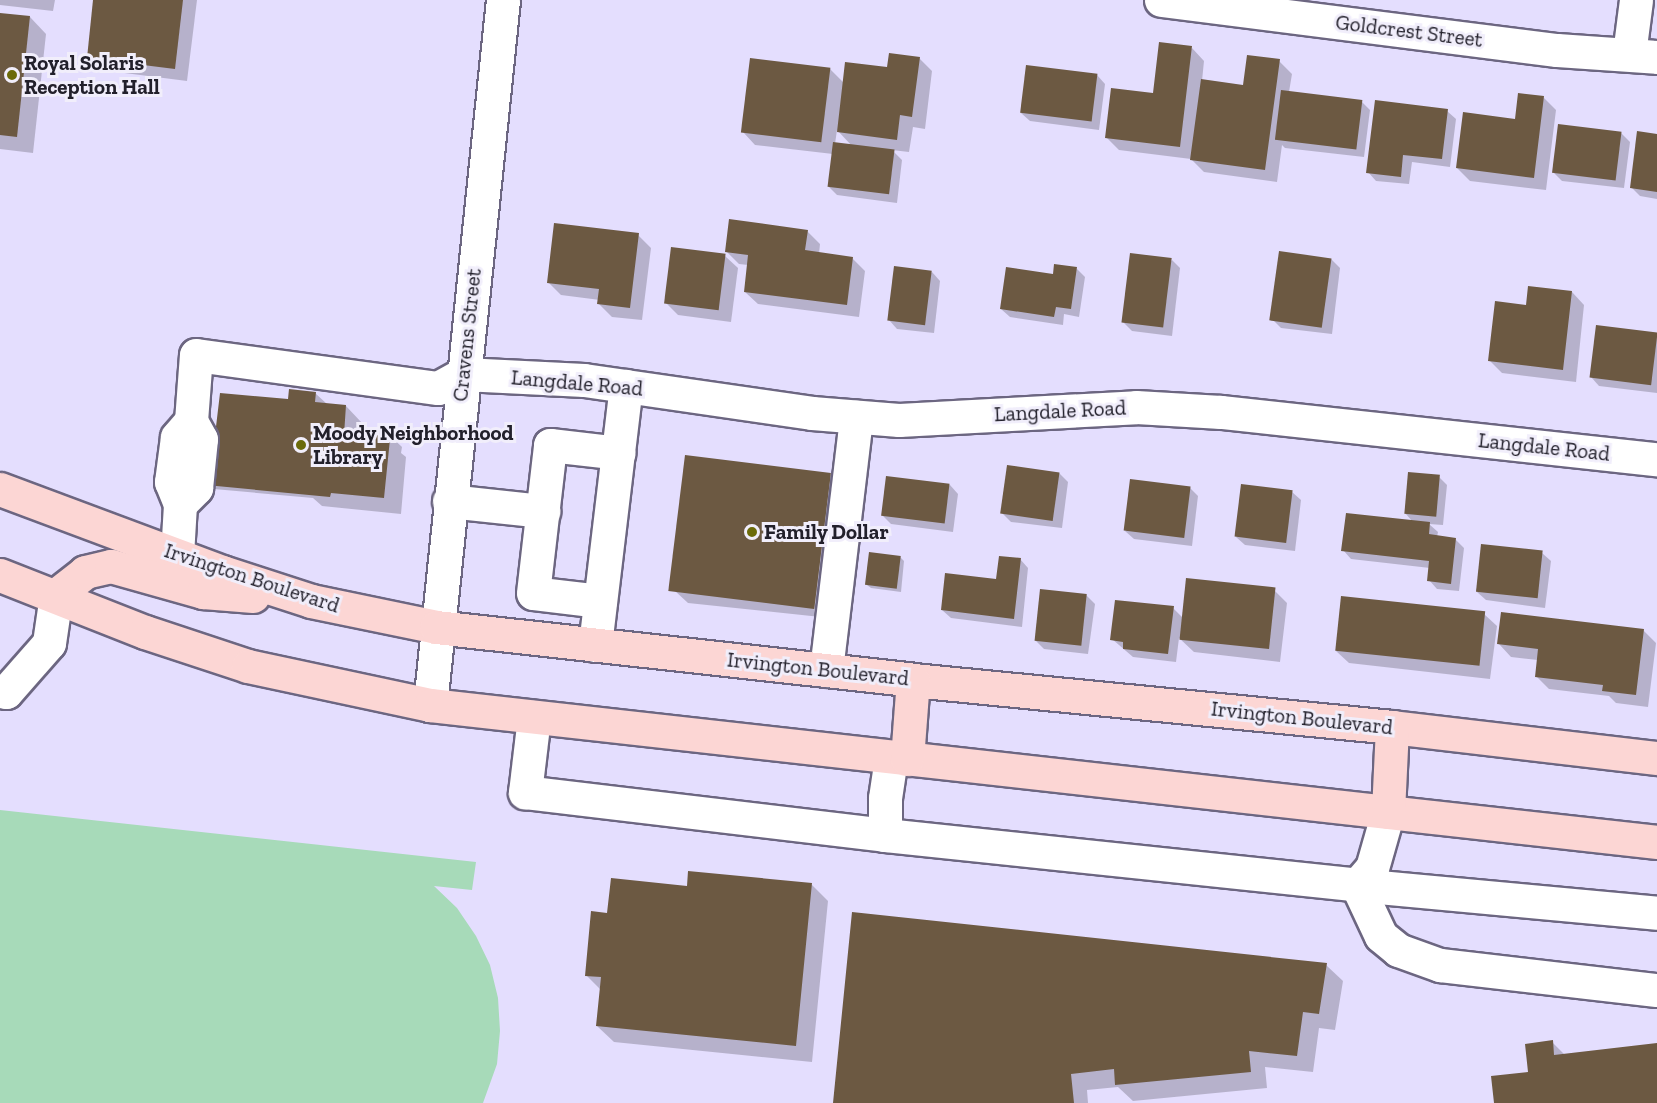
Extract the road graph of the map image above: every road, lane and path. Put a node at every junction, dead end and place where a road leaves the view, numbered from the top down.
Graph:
1 (503, 0) edge
2 (1161, 0) edge
3 (1169, 0) edge
4 (1636, 0) edge
5 (1643, 56) edge
6 (463, 374) junction
7 (626, 386) junction
8 (856, 417) junction
9 (619, 453) junction
10 (1657, 459) edge
11 (0, 489) edge
12 (449, 501) junction
13 (543, 511) junction
14 (177, 555) junction
15 (0, 575) edge
16 (56, 595) junction
17 (311, 601) junction
18 (600, 601) junction
19 (436, 627) junction
20 (595, 645) junction
21 (826, 670) junction
22 (913, 680) junction
23 (0, 691) edge
24 (430, 705) junction
25 (534, 717) junction
26 (1392, 727) junction
27 (899, 758) junction
28 (1657, 758) edge
29 (1388, 812) junction
30 (885, 835) junction
31 (1657, 842) edge
32 (1358, 885) junction
33 (1657, 913) edge
34 (1657, 990) edge

1 - 6 street, Cravens Street
2 - 3 street, Goldcrest Street
3 - 5 street, Goldcrest Street
4 - 5 street
6 - 7 street, Langdale Road
6 - 12 street, Cravens Street
6 - 14 street
7 - 8 street, Langdale Road
7 - 9 street
8 - 10 street, Langdale Road
8 - 21 street
9 - 13 street
9 - 18 street
11 - 14 main road, Irvington Boulevard
12 - 13 street
12 - 19 street, Cravens Street
13 - 18 street
14 - 17 main road, Irvington Boulevard
15 - 16 main road
16 - 17 main road
16 - 23 street
16 - 24 main road
17 - 19 main road, Irvington Boulevard
18 - 20 street
19 - 20 main road, Irvington Boulevard
19 - 24 street, Cravens Street
20 - 21 main road, Irvington Boulevard
21 - 22 main road, Irvington Boulevard
22 - 26 main road, Irvington Boulevard
22 - 27 main road
24 - 25 main road
25 - 27 main road
25 - 30 street
26 - 28 main road, Irvington Boulevard
26 - 29 main road
27 - 29 main road
27 - 30 street
29 - 31 main road
29 - 32 street
30 - 32 street
32 - 33 street
32 - 34 street

